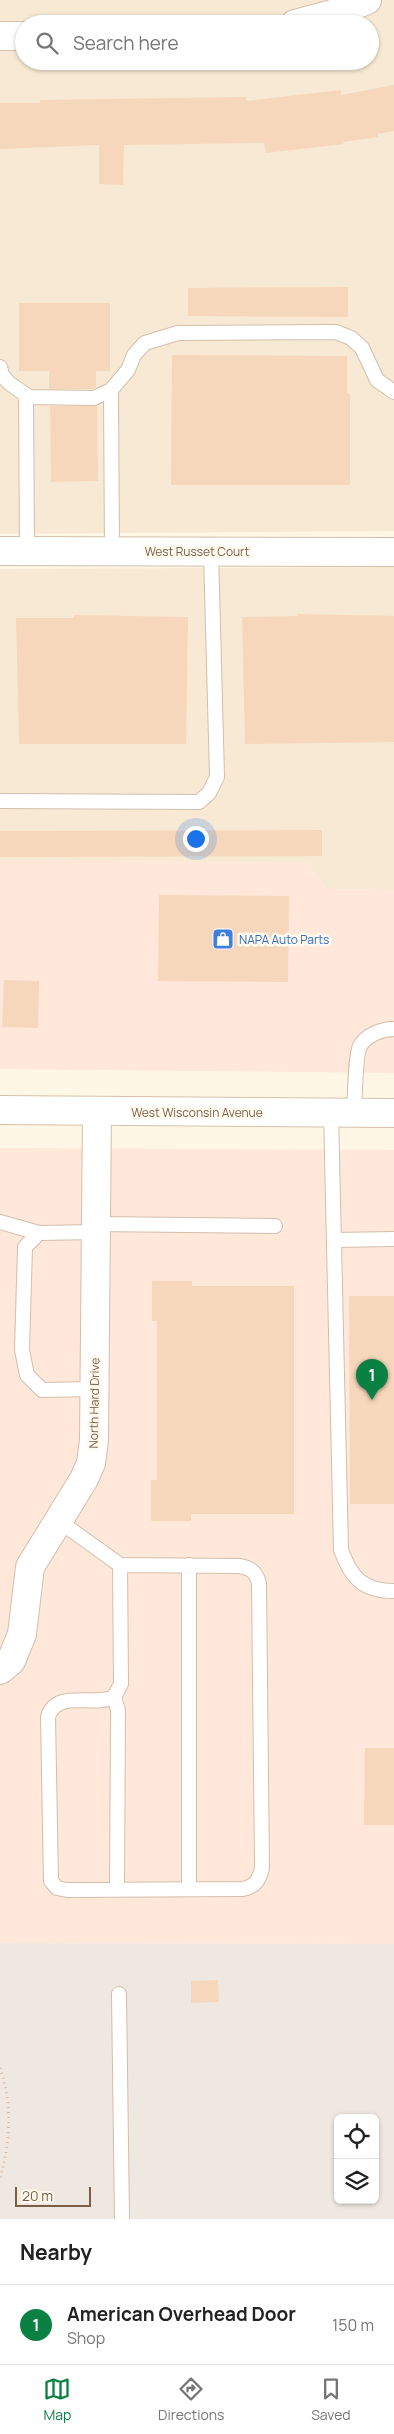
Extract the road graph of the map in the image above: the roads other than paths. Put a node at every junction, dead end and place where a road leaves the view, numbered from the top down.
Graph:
1 (367, 0) edge
2 (329, 15) edge
3 (0, 36) edge
4 (15, 36) edge
5 (0, 367) edge
6 (111, 390) junction
7 (394, 392) edge
8 (26, 395) junction
9 (112, 551) junction
10 (0, 552) edge
11 (27, 552) junction
12 (211, 552) junction
13 (394, 552) edge
14 (0, 801) edge
15 (394, 1028) edge
16 (0, 1110) edge
17 (97, 1111) junction
18 (342, 1113) junction
19 (394, 1113) edge
20 (0, 1222) edge
21 (275, 1226) dead end
22 (96, 1228) junction
23 (39, 1233) junction
24 (334, 1240) junction
25 (394, 1240) edge
26 (95, 1389) junction
27 (58, 1521) junction
28 (120, 1565) junction
29 (188, 1566) junction
30 (394, 1590) edge
31 (0, 1670) edge
32 (114, 1697) junction
33 (188, 1889) junction
34 (116, 1890) junction
35 (119, 1994) dead end
36 (122, 2219) edge

1 - 2 street
3 - 4 street
5 - 8 lane
6 - 7 lane
6 - 8 lane
6 - 9 lane
8 - 11 lane
9 - 11 street, West Russet Court
9 - 12 street, West Russet Court
10 - 11 street, West Russet Court
12 - 13 street, West Russet Court
12 - 14 lane
15 - 18 lane
16 - 17 street, West Wisconsin Avenue
17 - 18 street, West Wisconsin Avenue
17 - 22 street, North Hard Drive
18 - 19 street, West Wisconsin Avenue
18 - 24 lane
20 - 23 lane
21 - 22 lane
22 - 23 lane
22 - 26 street, North Hard Drive
23 - 26 lane
24 - 25 lane
24 - 30 lane
26 - 27 street, North Hard Drive
27 - 28 lane
27 - 31 street, North Hard Drive
28 - 29 lane
28 - 32 lane
29 - 33 lane
29 - 33 lane
32 - 34 lane
32 - 34 lane
33 - 34 lane
35 - 36 lane

